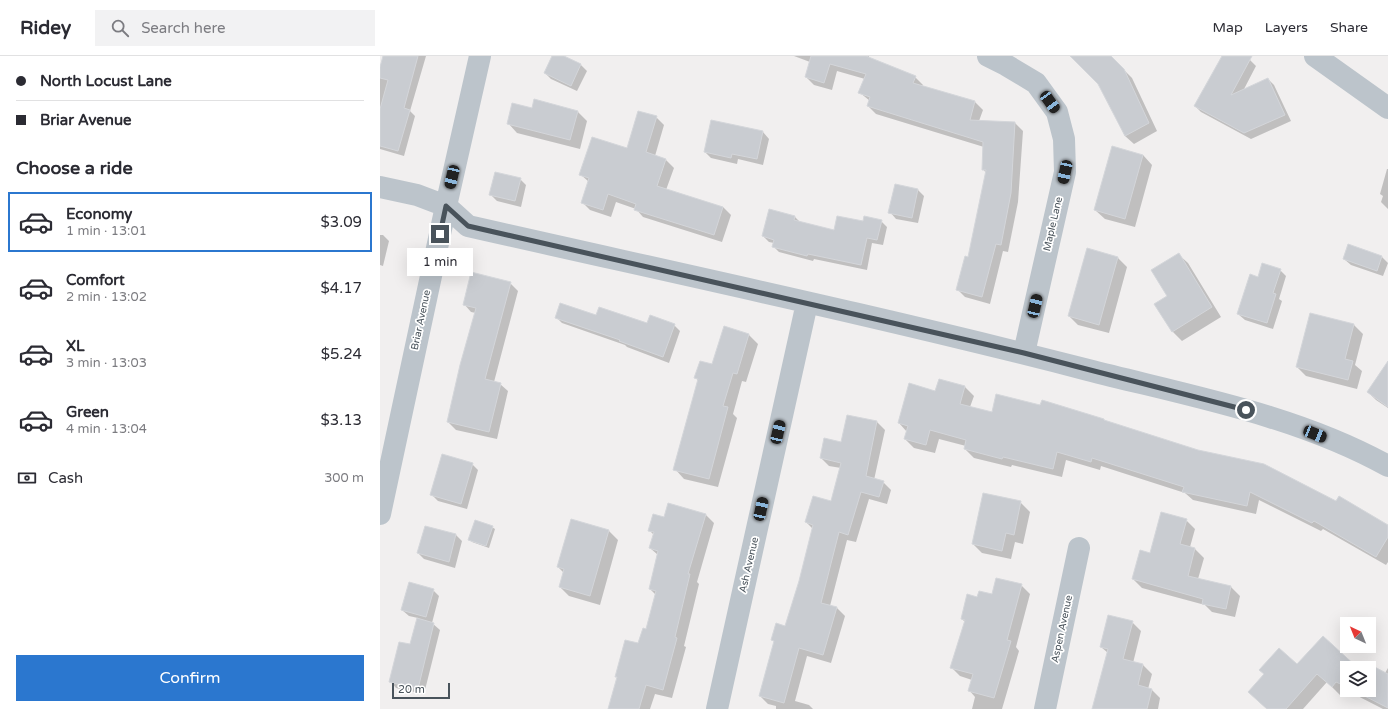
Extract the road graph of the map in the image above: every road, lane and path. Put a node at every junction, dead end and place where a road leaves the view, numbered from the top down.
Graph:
1 (480, 56) edge
2 (988, 56) edge
3 (1314, 56) edge
4 (1388, 108) edge
5 (380, 187) edge
6 (446, 206) junction
7 (807, 303) junction
8 (1024, 353) junction
9 (1388, 466) edge
10 (380, 514) edge
11 (1079, 548) dead end
12 (717, 709) edge
13 (1045, 709) edge

1 - 6 street, Briar Avenue
2 - 8 street, Maple Lane
3 - 4 street
5 - 6 street
6 - 7 street
6 - 10 street, Briar Avenue
7 - 8 street
7 - 12 street, Ash Avenue
8 - 9 street
11 - 13 street, Aspen Avenue

